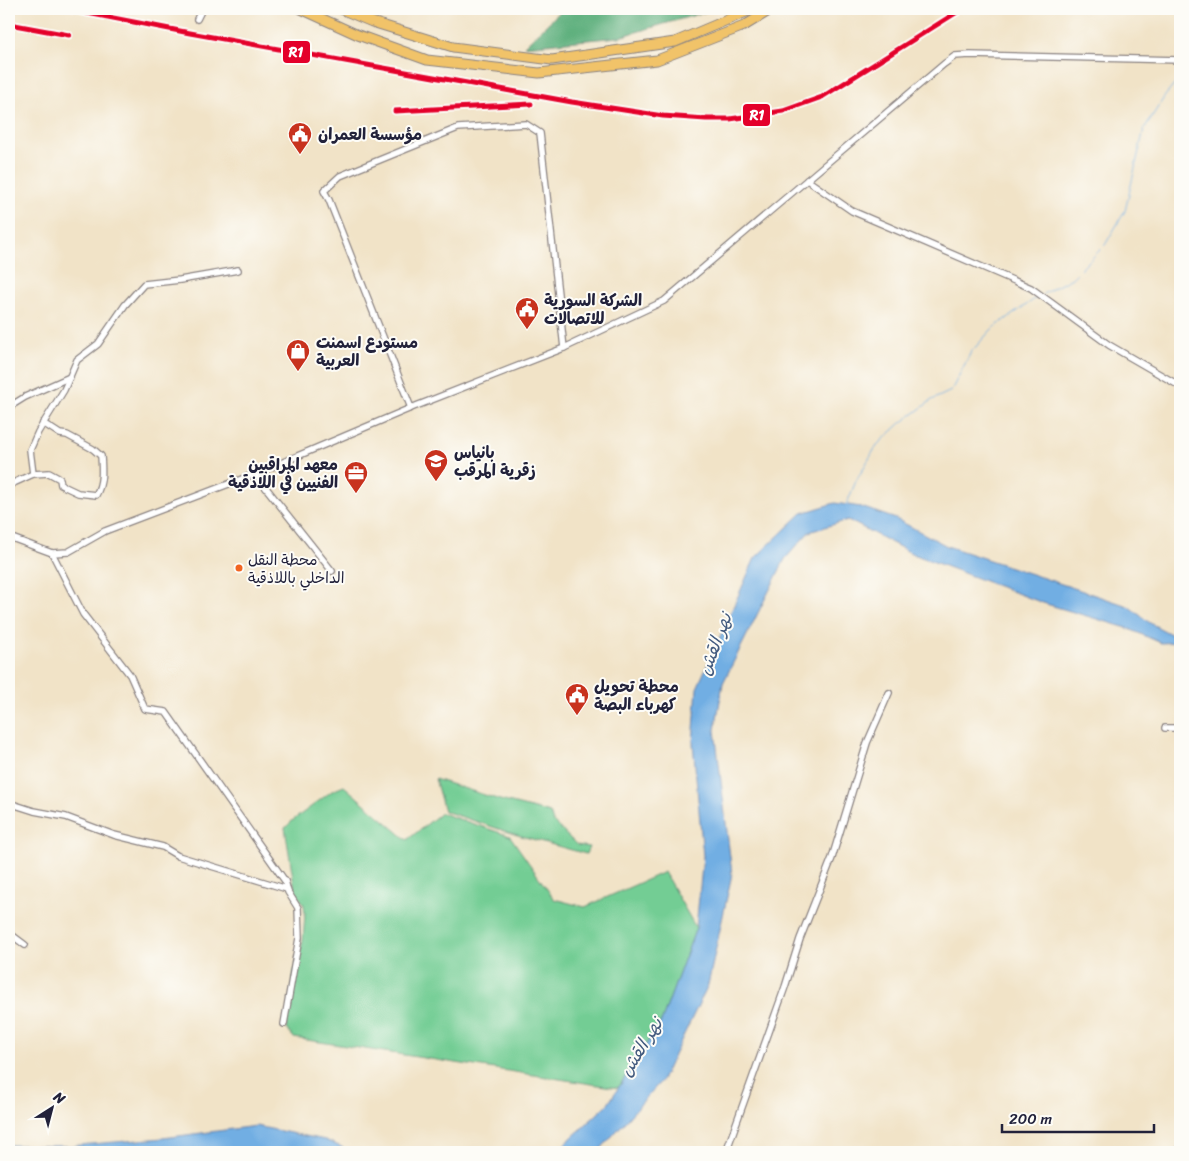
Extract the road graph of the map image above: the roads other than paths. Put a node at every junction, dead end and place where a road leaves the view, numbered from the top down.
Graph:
1 (202, 9) edge
2 (301, 9) edge
3 (341, 9) edge
4 (753, 9) edge
5 (772, 9) edge
6 (197, 19) dead end
7 (1180, 60) edge
8 (807, 180) junction
9 (238, 270) dead end
10 (564, 348) junction
11 (70, 377) junction
12 (1180, 386) edge
13 (9, 406) edge
14 (411, 408) junction
15 (43, 423) junction
16 (33, 474) junction
17 (255, 474) junction
18 (9, 485) edge
19 (9, 537) edge
20 (52, 553) junction
21 (332, 571) dead end
22 (889, 694) dead end
23 (1165, 728) dead end
24 (1180, 728) edge
25 (9, 803) edge
26 (287, 889) junction
27 (9, 933) edge
28 (25, 945) dead end
29 (284, 1024) dead end
30 (1180, 1150) edge
31 (726, 1152) edge
32 (1175, 1152) edge

1 - 6 street
2 - 5 main road
3 - 4 main road
7 - 8 street
8 - 10 street
8 - 12 street
9 - 11 street
10 - 14 street
10 - 14 street
11 - 13 street
11 - 15 street
14 - 17 street
15 - 16 street
15 - 16 street
16 - 18 street
17 - 20 street
17 - 21 street
19 - 20 street
20 - 26 street
22 - 31 street
23 - 24 street
25 - 26 street
26 - 29 street
27 - 28 street
30 - 32 street

